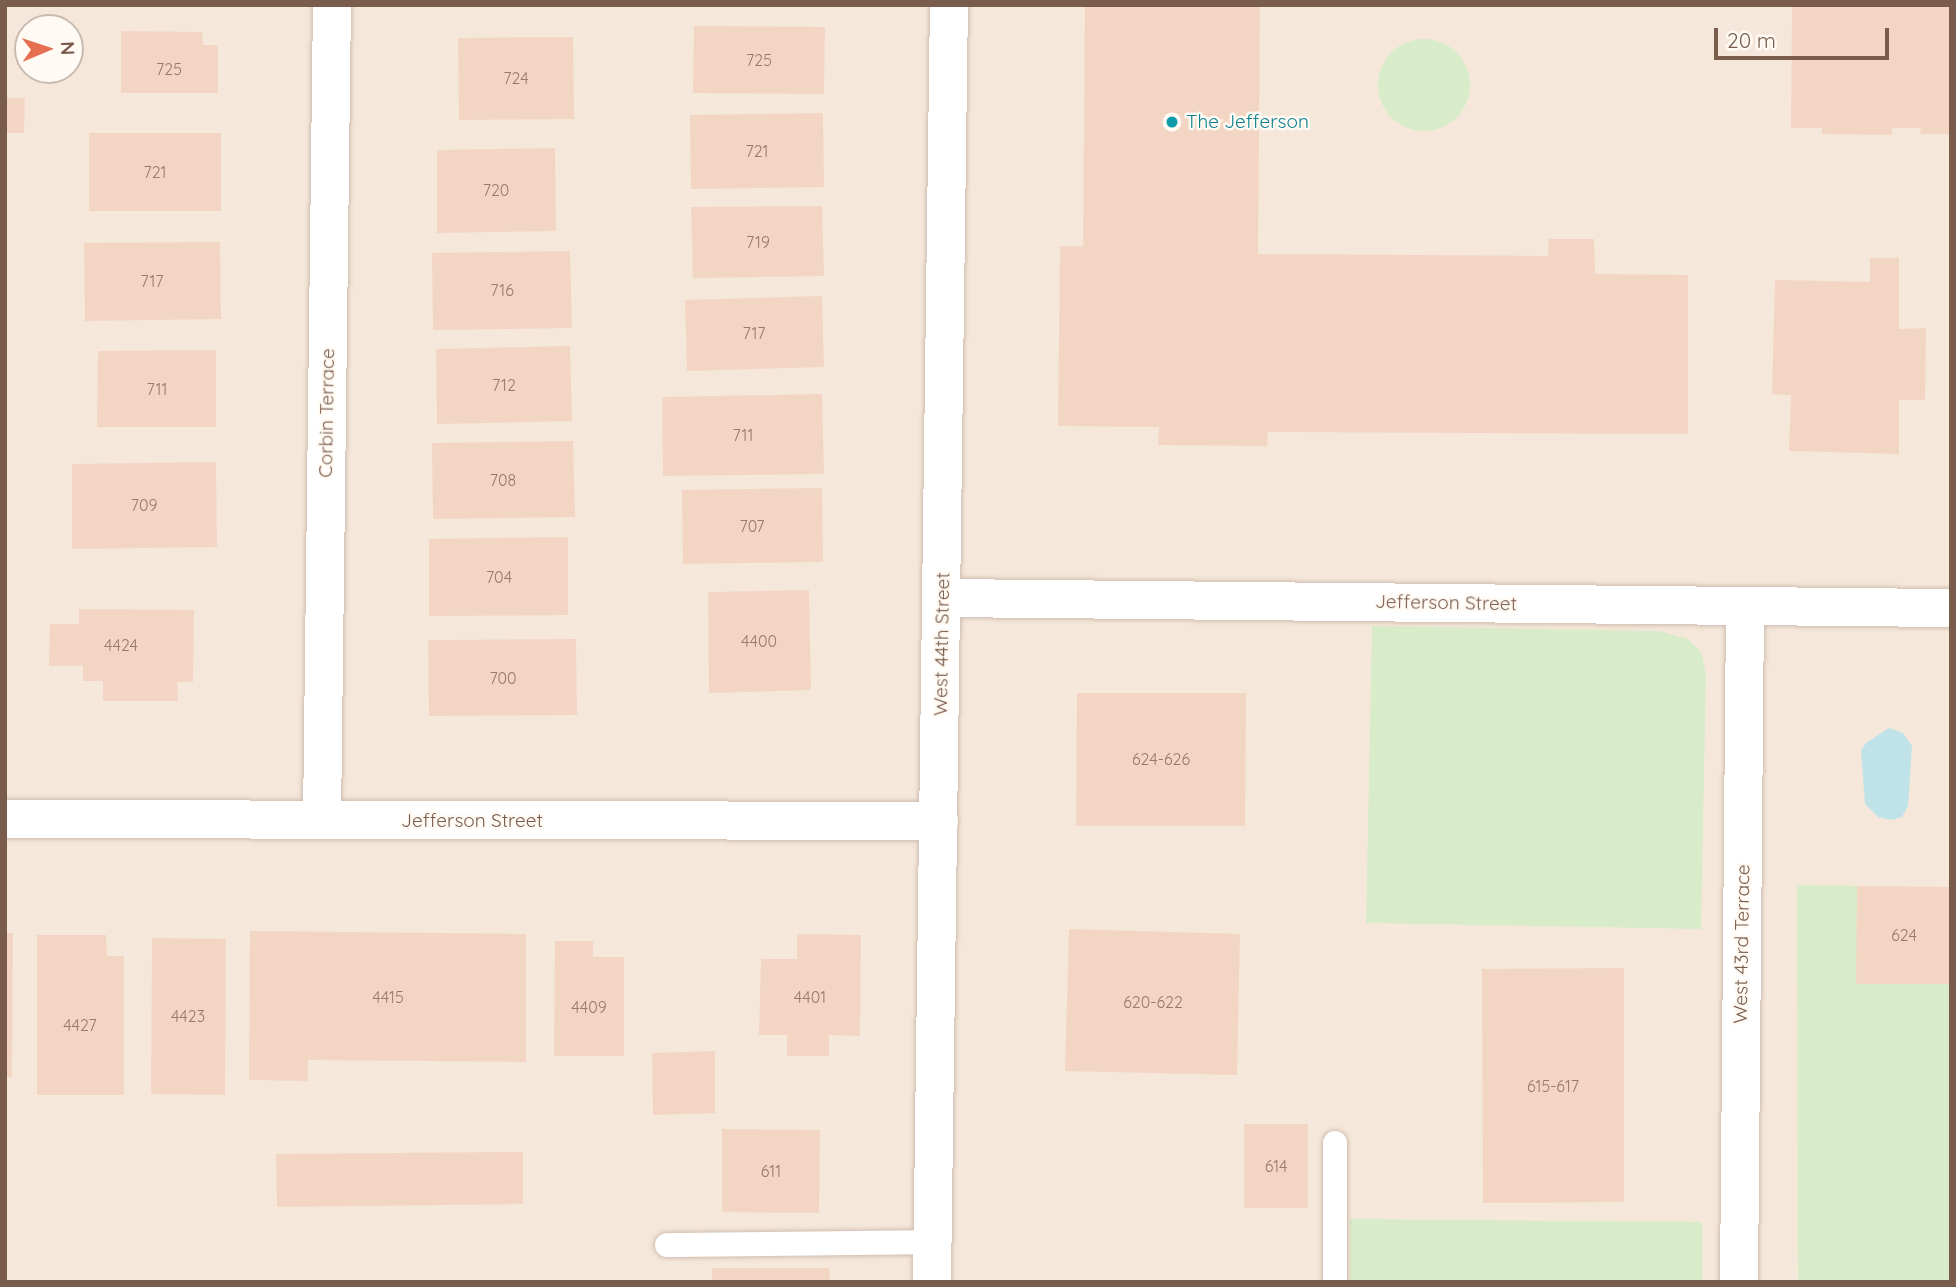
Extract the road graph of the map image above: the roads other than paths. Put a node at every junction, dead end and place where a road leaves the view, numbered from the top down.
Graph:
1 (332, 5) edge
2 (949, 5) edge
3 (942, 598) junction
4 (1745, 606) junction
5 (1951, 608) edge
6 (5, 819) edge
7 (322, 820) junction
8 (939, 821) junction
9 (1335, 1143) dead end
10 (932, 1242) junction
11 (667, 1245) dead end
12 (932, 1282) edge
13 (1335, 1282) edge
14 (1739, 1282) edge

1 - 7 street, Corbin Terrace
2 - 3 street, West 44th Street
3 - 4 street, Jefferson Street
3 - 8 street, West 44th Street
4 - 5 street, Jefferson Street
4 - 14 street, West 43rd Terrace
6 - 7 street, Jefferson Street
7 - 8 street, Jefferson Street
8 - 10 street, West 44th Street
9 - 13 lane
10 - 11 lane
10 - 12 street, West 44th Street

